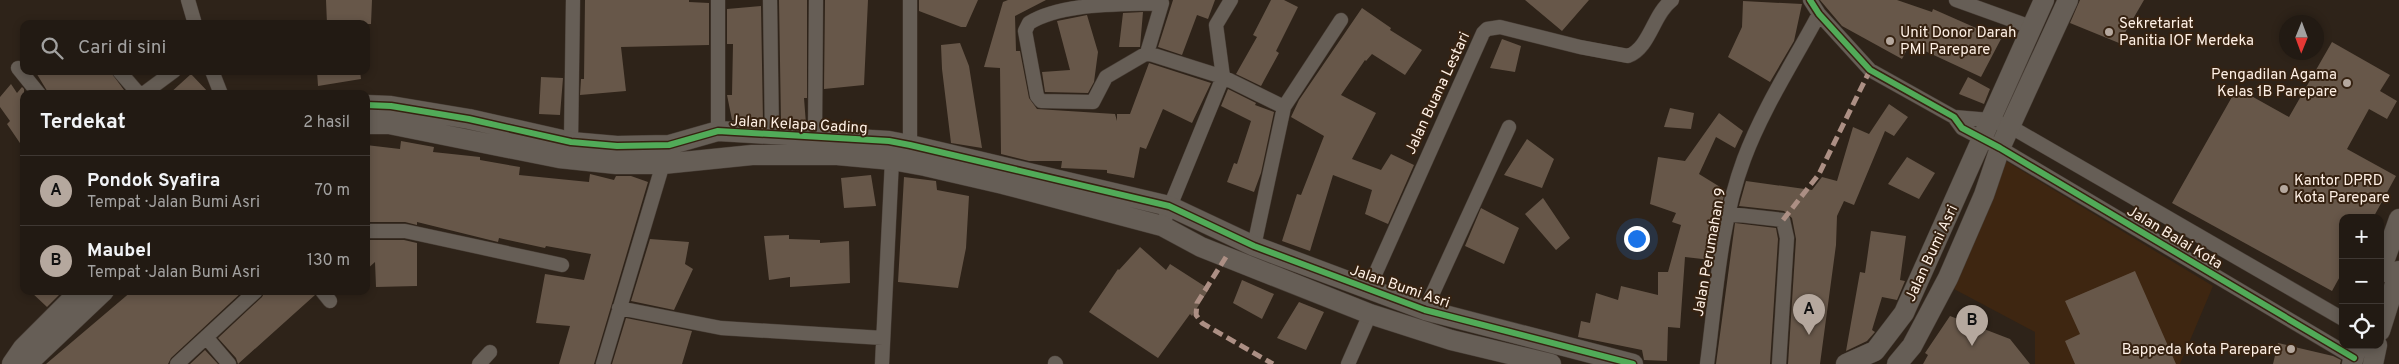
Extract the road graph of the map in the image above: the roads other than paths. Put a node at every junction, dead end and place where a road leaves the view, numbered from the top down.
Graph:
1 (188, 0) edge
2 (573, 0) edge
3 (718, 0) edge
4 (770, 0) edge
5 (816, 0) edge
6 (910, 0) edge
7 (1231, 0) edge
8 (1672, 0) edge
9 (1810, 0) edge
10 (1956, 0) edge
11 (2044, 0) edge
12 (2068, 0) edge
13 (1819, 14) junction
14 (194, 20) edge
15 (1341, 20) dead end
16 (2031, 28) junction
17 (1147, 53) junction
18 (18, 68) dead end
19 (20, 70) edge
20 (24, 75) edge
21 (123, 75) edge
22 (169, 75) edge
23 (214, 75) edge
24 (1223, 77) junction
25 (36, 90) edge
26 (136, 90) edge
27 (148, 90) edge
28 (219, 90) edge
29 (1284, 107) junction
30 (370, 108) edge
31 (390, 115) junction
32 (1954, 117) junction
33 (1990, 120) junction
34 (370, 122) edge
35 (1509, 127) dead end
36 (2011, 127) junction
37 (718, 131) junction
38 (772, 135) junction
39 (815, 137) junction
40 (571, 142) junction
41 (1992, 144) junction
42 (910, 145) junction
43 (666, 154) junction
44 (892, 160) junction
45 (1169, 206) junction
46 (1730, 214) junction
47 (2399, 219) edge
48 (1162, 226) junction
49 (370, 232) edge
50 (1254, 246) junction
51 (2384, 262) edge
52 (562, 265) dead end
53 (1924, 269) junction
54 (2399, 271) edge
55 (1948, 278) junction
56 (1368, 290) junction
57 (76, 295) edge
58 (100, 295) edge
59 (252, 295) edge
60 (619, 308) junction
61 (1425, 310) junction
62 (1370, 314) junction
63 (2339, 317) edge
64 (2384, 318) edge
65 (206, 337) junction
66 (883, 338) junction
67 (2376, 349) edge
68 (490, 352) dead end
69 (2354, 356) edge
70 (12, 364) edge
71 (27, 364) edge
72 (177, 364) edge
73 (229, 364) edge
74 (479, 364) edge
75 (604, 364) edge
76 (882, 364) edge
77 (1348, 364) edge
78 (1551, 364) edge
79 (1633, 364) edge
80 (1707, 364) edge
81 (1778, 364) edge
82 (1846, 364) edge
83 (1897, 364) edge
84 (2373, 364) edge

1 - 14 street
2 - 40 street
3 - 37 street
4 - 38 street
5 - 39 street
6 - 42 street
7 - 24 street
8 - 56 street, Jalan Buana Lestari
9 - 13 street
10 - 16 street
11 - 16 street, Jalan Bumi Asri
12 - 36 street, Jalan Bumi Asri
13 - 32 street
13 - 46 street, Jalan Perumahan 9
15 - 29 street
16 - 33 street, Jalan Bumi Asri
17 - 17 street
17 - 24 street
18 - 19 street
20 - 25 street
21 - 26 street
22 - 27 street
23 - 28 street
24 - 29 street
24 - 45 street
29 - 50 street
30 - 31 street, Jalan Kelapa Gading
31 - 34 street, Jalan Kelapa Gading
31 - 40 street, Jalan Kelapa Gading
31 - 43 street, Jalan Kelapa Gading
32 - 33 street, Jalan Balai Kota
32 - 41 street, Jalan Balai Kota
33 - 36 street, Jalan Balai Kota
33 - 41 street, Jalan Bumi Asri
35 - 61 street
36 - 41 street, Jalan Bumi Asri
36 - 63 street, Jalan Balai Kota
37 - 38 street, Jalan Kelapa Gading
37 - 43 street, Jalan Kelapa Gading
38 - 39 street, Jalan Kelapa Gading
39 - 42 street, Jalan Kelapa Gading
40 - 43 street, Jalan Kelapa Gading
41 - 53 street, Jalan Bumi Asri
41 - 55 street, Jalan Bumi Asri
41 - 69 street, Jalan Balai Kota
42 - 45 street, Jalan Kelapa Gading
43 - 44 street, Jalan Kelapa Gading
43 - 60 street
44 - 48 street, Jalan Kelapa Gading
44 - 66 street
45 - 48 street
45 - 50 street, Jalan Bumi Asri
46 - 80 street, Jalan Perumahan 9
46 - 81 street
47 - 51 street
48 - 62 street
49 - 52 street
50 - 56 street, Jalan Bumi Asri
53 - 55 street
53 - 82 street, Jalan Bumi Asri
54 - 64 street
55 - 83 street, Jalan Bumi Asri
56 - 61 street, Jalan Bumi Asri
57 - 70 street
58 - 71 street
59 - 65 street
60 - 66 street
60 - 75 street
61 - 79 street, Jalan Bumi Asri
62 - 77 street
62 - 78 street
65 - 72 street
65 - 73 street
66 - 76 street
67 - 84 street
68 - 74 street

